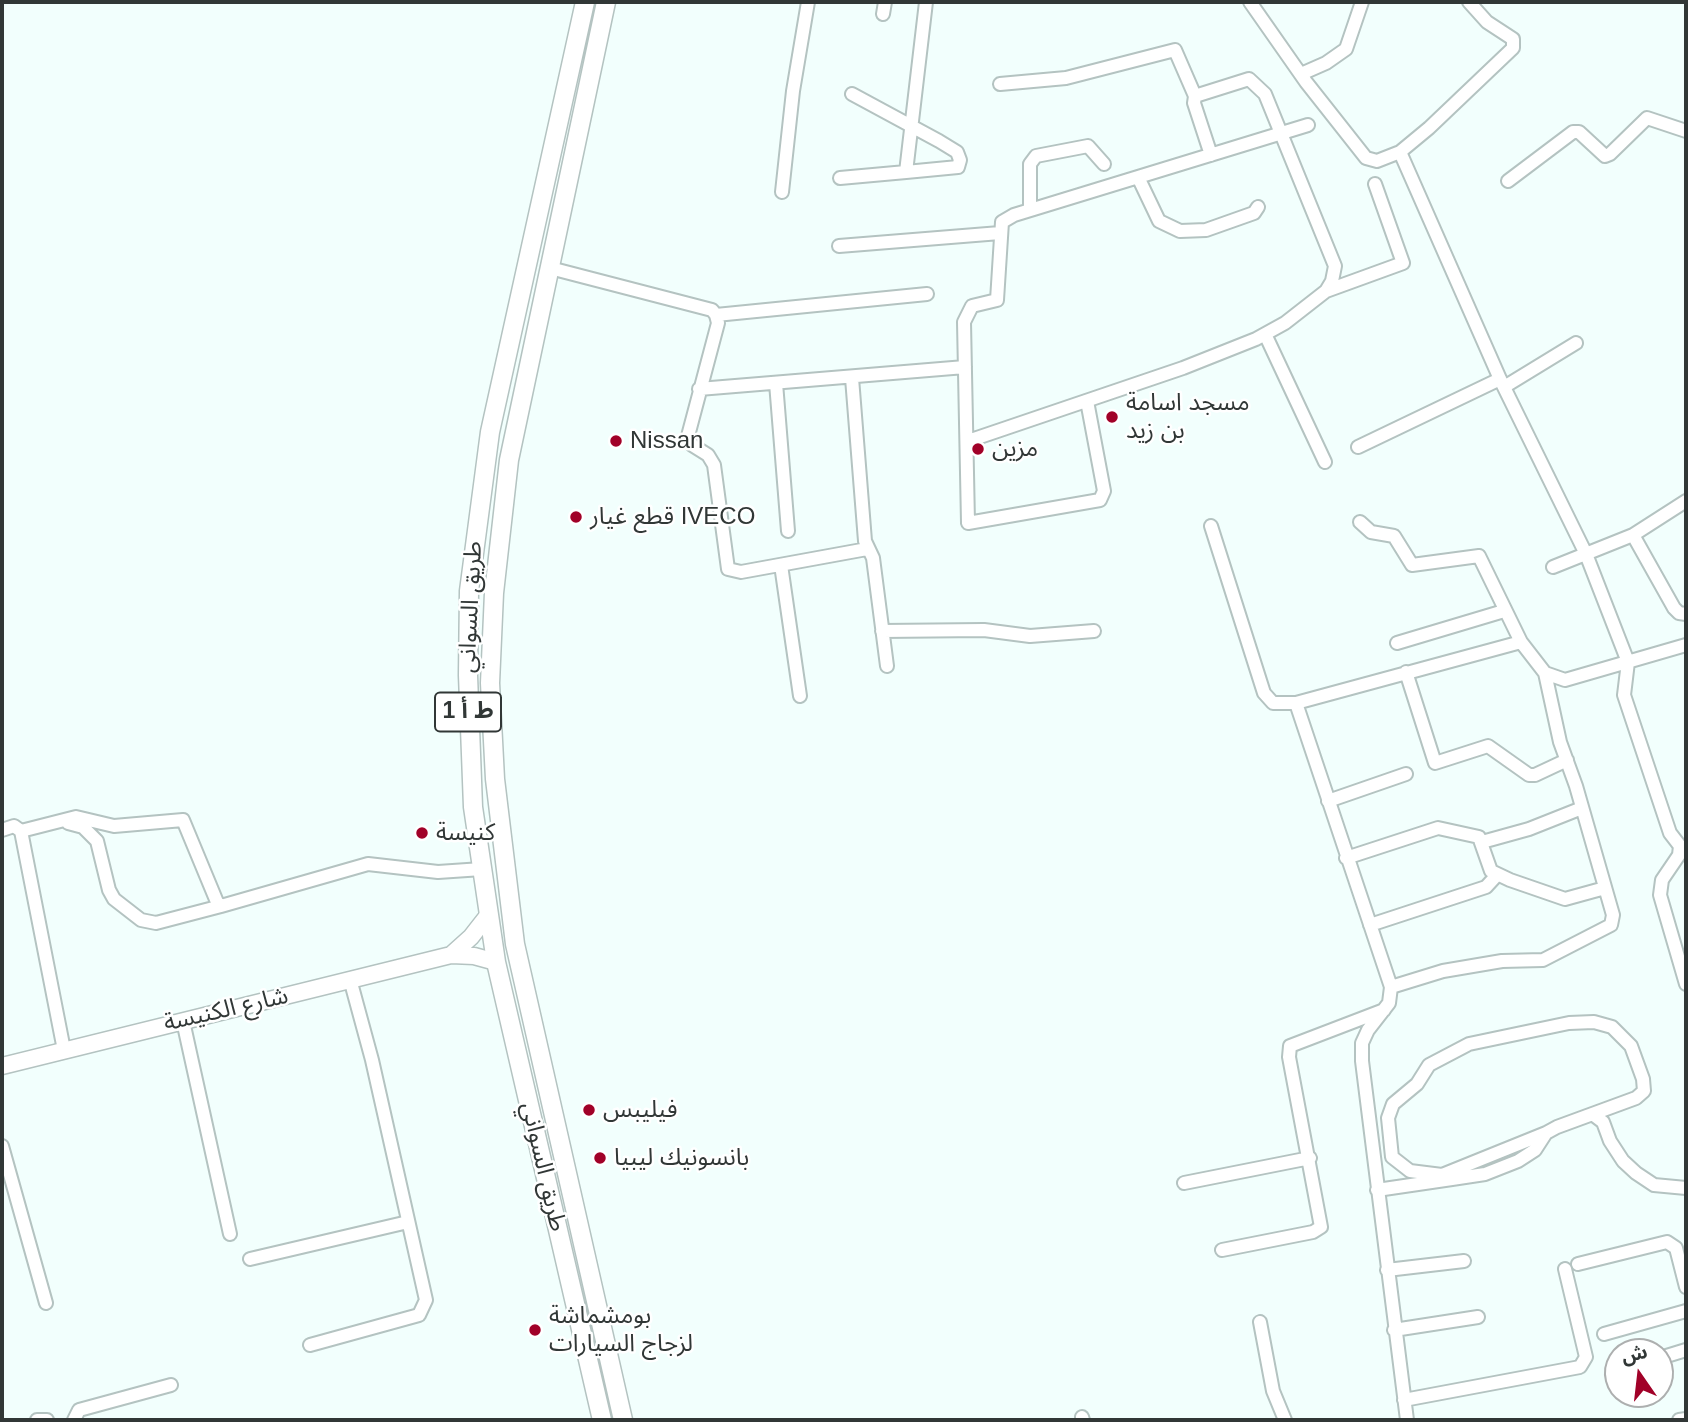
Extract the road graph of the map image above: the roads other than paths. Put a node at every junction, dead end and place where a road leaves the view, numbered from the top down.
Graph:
1 (585, 2) edge
2 (606, 2) edge
3 (808, 2) edge
4 (926, 2) edge
5 (1250, 2) edge
6 (1362, 2) edge
7 (1469, 2) edge
8 (1301, 74) junction
9 (1000, 85) dead end
10 (852, 94) dead end
11 (1195, 96) junction
12 (1308, 125) dead end
13 (911, 128) junction
14 (1686, 131) edge
15 (1282, 133) junction
16 (1400, 152) junction
17 (1211, 155) junction
18 (1104, 164) dead end
19 (906, 172) junction
20 (1138, 177) junction
21 (840, 178) dead end
22 (1508, 181) dead end
23 (1375, 184) dead end
24 (782, 192) dead end
25 (1258, 207) dead end
26 (1030, 210) junction
27 (1000, 233) junction
28 (839, 246) dead end
29 (550, 268) junction
30 (1326, 290) junction
31 (927, 294) dead end
32 (716, 315) junction
33 (1265, 334) junction
34 (1576, 343) dead end
35 (965, 367) junction
36 (852, 378) junction
37 (776, 383) junction
38 (1502, 383) junction
39 (699, 389) junction
40 (1087, 401) junction
41 (968, 441) junction
42 (1358, 447) dead end
43 (1325, 462) dead end
44 (1686, 501) edge
45 (1360, 522) dead end
46 (1211, 526) dead end
47 (788, 531) dead end
48 (1633, 535) junction
49 (867, 549) junction
50 (1586, 554) junction
51 (781, 565) junction
52 (1553, 566) dead end
53 (1504, 611) junction
54 (1686, 614) edge
55 (882, 631) junction
56 (1094, 631) dead end
57 (1521, 642) junction
58 (1397, 643) dead end
59 (1686, 645) edge
60 (1629, 662) junction
61 (887, 666) dead end
62 (1406, 672) junction
63 (1545, 673) junction
64 (800, 696) dead end
65 (1296, 703) junction
66 (1567, 760) junction
67 (1406, 774) dead end
68 (1328, 801) junction
69 (1582, 808) junction
70 (59, 821) junction
71 (2, 830) edge
72 (21, 831) junction
73 (1482, 842) junction
74 (1346, 858) junction
75 (482, 869) junction
76 (1497, 875) junction
77 (1605, 888) junction
78 (221, 906) junction
79 (488, 914) junction
80 (1370, 925) junction
81 (451, 955) junction
82 (496, 962) junction
83 (349, 979) junction
84 (1686, 984) edge
85 (1391, 987) junction
86 (1384, 1010) junction
87 (183, 1021) junction
88 (64, 1050) junction
89 (2, 1066) edge
90 (1595, 1116) junction
91 (2, 1146) edge
92 (1310, 1158) junction
93 (1447, 1177) junction
94 (1184, 1183) dead end
95 (1686, 1188) edge
96 (1377, 1191) junction
97 (408, 1222) junction
98 (230, 1234) dead end
99 (1222, 1251) dead end
100 (250, 1259) dead end
101 (1464, 1261) dead end
102 (1578, 1264) dead end
103 (1565, 1269) dead end
104 (1387, 1270) junction
105 (1686, 1287) edge
106 (46, 1303) dead end
107 (1686, 1311) edge
108 (1478, 1317) dead end
109 (1260, 1322) dead end
110 (1394, 1330) junction
111 (1604, 1334) dead end
112 (310, 1345) dead end
113 (171, 1385) dead end
114 (1404, 1400) junction
115 (1686, 1419) edge
116 (37, 1420) edge
117 (47, 1420) edge
118 (74, 1420) edge
119 (602, 1420) edge
120 (623, 1420) edge
121 (1285, 1420) edge
122 (1407, 1420) edge
123 (1679, 1420) edge

1 - 75 highway, طريق السواني / ط أ 1
2 - 29 highway, طريق السواني / ط أ 1
3 - 24 street
4 - 13 street
5 - 8 street
6 - 8 street
7 - 16 street
8 - 16 street
9 - 11 street
10 - 13 street
11 - 15 street
11 - 17 street
12 - 15 street
13 - 19 street
13 - 19 street
14 - 22 street
15 - 17 street
15 - 30 street
16 - 38 street
17 - 20 street
18 - 26 street
19 - 21 street
20 - 25 street
20 - 26 street
23 - 30 street
26 - 27 street
27 - 28 street
27 - 35 street
29 - 32 street
29 - 120 highway, طريق السواني / ط أ 1
30 - 33 street
31 - 32 street
32 - 39 street
33 - 40 street
33 - 43 street
34 - 38 street
35 - 36 street
35 - 41 street
36 - 37 street
36 - 49 street
37 - 39 street
37 - 47 street
38 - 42 street
38 - 50 street
39 - 51 street
40 - 41 street
40 - 41 street
44 - 48 street
45 - 53 street
46 - 65 street
48 - 50 street
48 - 54 street
49 - 51 street
49 - 55 street
50 - 52 street
50 - 60 street
51 - 64 street
53 - 57 street
53 - 58 street
55 - 56 street
55 - 61 street
57 - 62 street
57 - 63 street
59 - 60 street
60 - 63 street
60 - 84 street
62 - 65 street
62 - 66 street
63 - 66 street
65 - 68 street
66 - 69 street
67 - 68 street
68 - 74 street
69 - 73 street
69 - 77 street
70 - 72 street
70 - 78 street
70 - 78 street
71 - 72 street
72 - 88 street
73 - 74 street
73 - 76 street
74 - 80 street
75 - 78 street
75 - 79 highway, طريق السواني / ط أ 1
76 - 77 street
76 - 80 street
77 - 85 street
79 - 81 main road
79 - 82 highway, طريق السواني / ط أ 1
80 - 85 street
81 - 82 main road, شارع الكنيسة
81 - 83 main road, شارع الكنيسة
82 - 119 highway, طريق السواني / ط أ 1
83 - 87 main road, شارع الكنيسة
83 - 97 street
85 - 86 street
86 - 92 street
86 - 96 street
87 - 88 main road, شارع الكنيسة
87 - 98 street
88 - 89 main road, شارع الكنيسة
90 - 93 street
90 - 93 street
90 - 95 street
91 - 106 street
92 - 94 street
92 - 99 street
93 - 96 street
96 - 104 street
97 - 100 street
97 - 112 street
101 - 104 street
102 - 105 street
103 - 114 street
104 - 110 street
107 - 111 street
108 - 110 street
109 - 121 street
110 - 114 street
113 - 118 street
114 - 122 street
115 - 123 street
116 - 117 street

